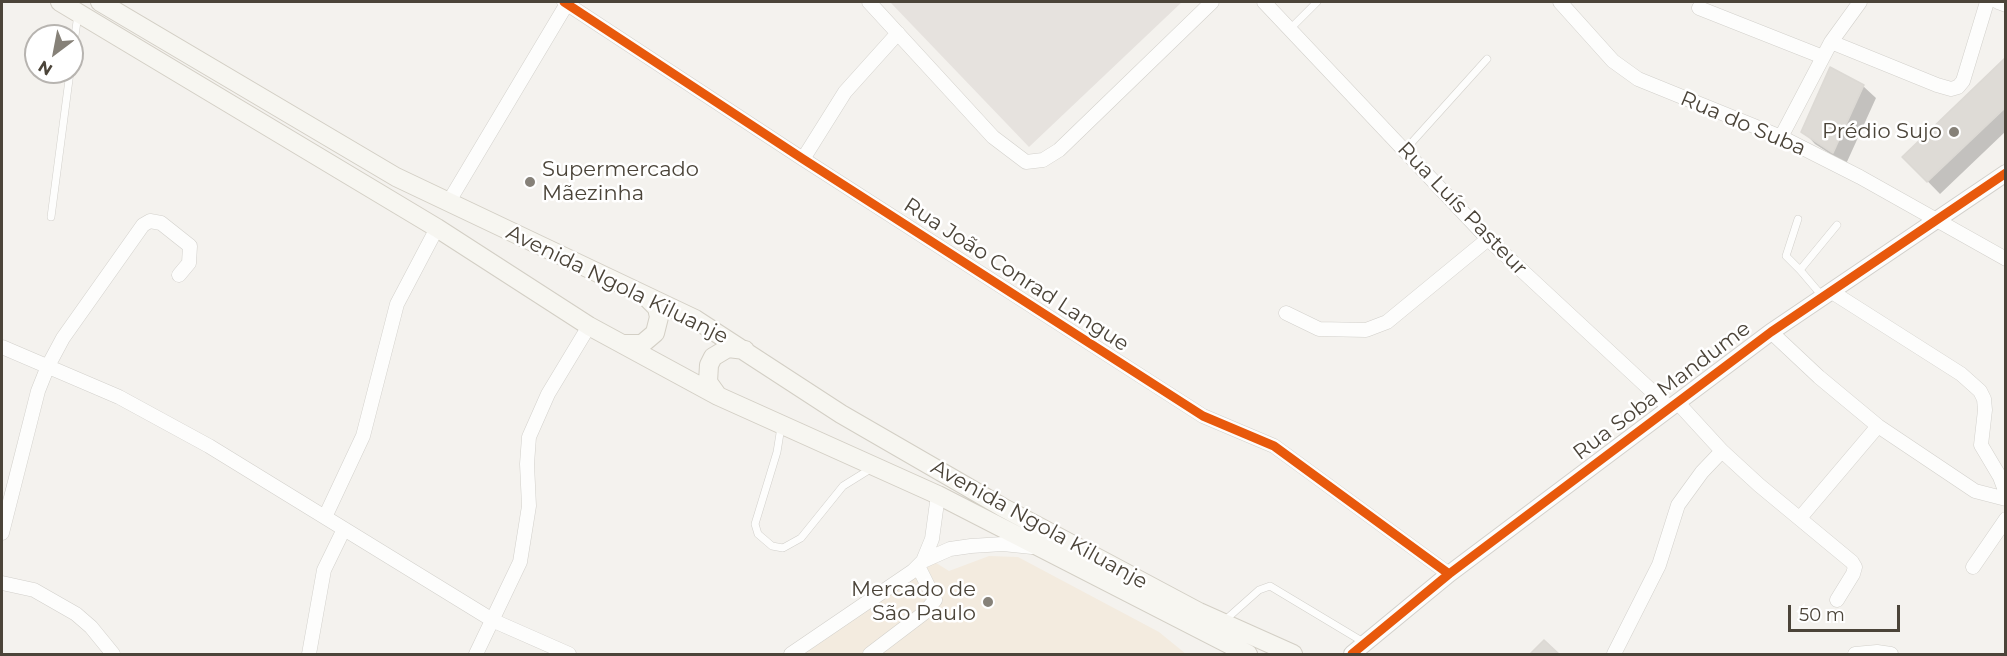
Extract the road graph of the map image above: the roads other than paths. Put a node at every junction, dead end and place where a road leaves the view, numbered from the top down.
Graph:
1 (60, 2) edge
2 (99, 2) edge
3 (566, 2) edge
4 (869, 2) edge
5 (1212, 2) edge
6 (1264, 2) edge
7 (1317, 2) edge
8 (1560, 2) edge
9 (1860, 2) edge
10 (1987, 2) edge
11 (1998, 2) edge
12 (2006, 5) edge
13 (1699, 8) dead end
14 (78, 12) junction
15 (76, 24) edge
16 (1290, 29) junction
17 (898, 33) junction
18 (1831, 42) junction
19 (1823, 57) junction
20 (1488, 59) dead end
21 (68, 84) edge
22 (1781, 137) junction
23 (1405, 150) junction
24 (803, 159) junction
25 (2006, 173) edge
26 (448, 203) junction
27 (51, 217) dead end
28 (1798, 219) dead end
29 (1937, 221) junction
30 (1837, 225) dead end
31 (436, 228) junction
32 (1488, 239) junction
33 (2006, 259) edge
34 (1800, 270) junction
35 (179, 275) dead end
36 (1828, 295) junction
37 (645, 296) junction
38 (1286, 313) dead end
39 (589, 326) junction
40 (1771, 332) junction
41 (625, 344) junction
42 (2, 348) edge
43 (745, 350) junction
44 (48, 366) junction
45 (718, 396) junction
46 (1674, 405) junction
47 (781, 424) junction
48 (1878, 426) junction
49 (1722, 451) junction
50 (874, 467) junction
51 (2006, 493) edge
52 (938, 495) junction
53 (2006, 499) edge
54 (325, 517) junction
55 (1800, 518) junction
56 (2006, 519) edge
57 (344, 529) junction
58 (2, 532) edge
59 (1050, 551) junction
60 (920, 564) junction
61 (1973, 567) dead end
62 (1449, 574) junction
63 (2, 583) edge
64 (1837, 600) dead end
65 (494, 621) junction
66 (1221, 623) junction
67 (1197, 629) junction
68 (1365, 643) junction
69 (112, 654) edge
70 (309, 654) edge
71 (476, 654) edge
72 (569, 654) edge
73 (791, 654) edge
74 (870, 654) edge
75 (1214, 654) edge
76 (1248, 654) edge
77 (1293, 654) edge
78 (1352, 654) edge
79 (1614, 654) edge
80 (1855, 654) edge
81 (1891, 654) edge

1 - 14 main road, Avenida Ngola Kiluanje
2 - 26 main road, Avenida Ngola Kiluanje
3 - 24 street, Rua João Conrad Langue
3 - 26 street
4 - 17 street
5 - 17 street
6 - 16 street, Rua Luís Pasteur
7 - 16 lane
8 - 22 street, Rua do Suba
9 - 18 street
10 - 18 street
11 - 12 street
13 - 19 street
14 - 15 lane
14 - 31 main road, Avenida Ngola Kiluanje
16 - 23 street, Rua Luís Pasteur
17 - 24 street
18 - 19 street
19 - 22 street
20 - 23 lane
21 - 27 lane
22 - 29 street, Rua do Suba
23 - 32 street, Rua Luís Pasteur
24 - 62 street, Rua João Conrad Langue
25 - 29 street, Rua Soba Mandume
26 - 37 main road, Avenida Ngola Kiluanje
28 - 34 lane
29 - 33 street, Rua do Suba
29 - 36 street, Rua Soba Mandume
30 - 34 lane
31 - 39 main road, Avenida Ngola Kiluanje
31 - 54 street
32 - 38 street
32 - 46 street, Rua Luís Pasteur
34 - 36 lane
35 - 44 street
36 - 40 street, Rua Soba Mandume
36 - 51 street
37 - 41 main road
37 - 43 main road, Avenida Ngola Kiluanje
39 - 41 main road, Avenida Ngola Kiluanje
39 - 65 street
40 - 46 street, Rua Soba Mandume
40 - 48 street
41 - 45 main road, Avenida Ngola Kiluanje
42 - 44 street
43 - 45 main road
43 - 66 main road, Avenida Ngola Kiluanje
44 - 54 street
44 - 58 street
45 - 47 main road, Avenida Ngola Kiluanje
46 - 49 street, Rua Luís Pasteur
46 - 62 street, Rua Soba Mandume
47 - 50 main road, Avenida Ngola Kiluanje
47 - 50 lane
48 - 53 street
48 - 55 street
49 - 55 street, Rua Luís Pasteur
49 - 79 street
50 - 52 main road, Avenida Ngola Kiluanje
52 - 59 main road, Avenida Ngola Kiluanje
52 - 60 street
54 - 57 street
55 - 64 street, Rua Luís Pasteur
56 - 61 street
57 - 65 street
57 - 70 street
59 - 60 street
59 - 67 main road, Avenida Ngola Kiluanje
60 - 73 street
60 - 74 street
62 - 68 street, Rua Soba Mandume
63 - 69 street
65 - 71 street
65 - 72 street
66 - 68 lane
66 - 77 main road, Avenida Ngola Kiluanje
67 - 75 main road
67 - 76 main road, Avenida Ngola Kiluanje
68 - 78 street, Rua Soba Mandume
80 - 81 street

